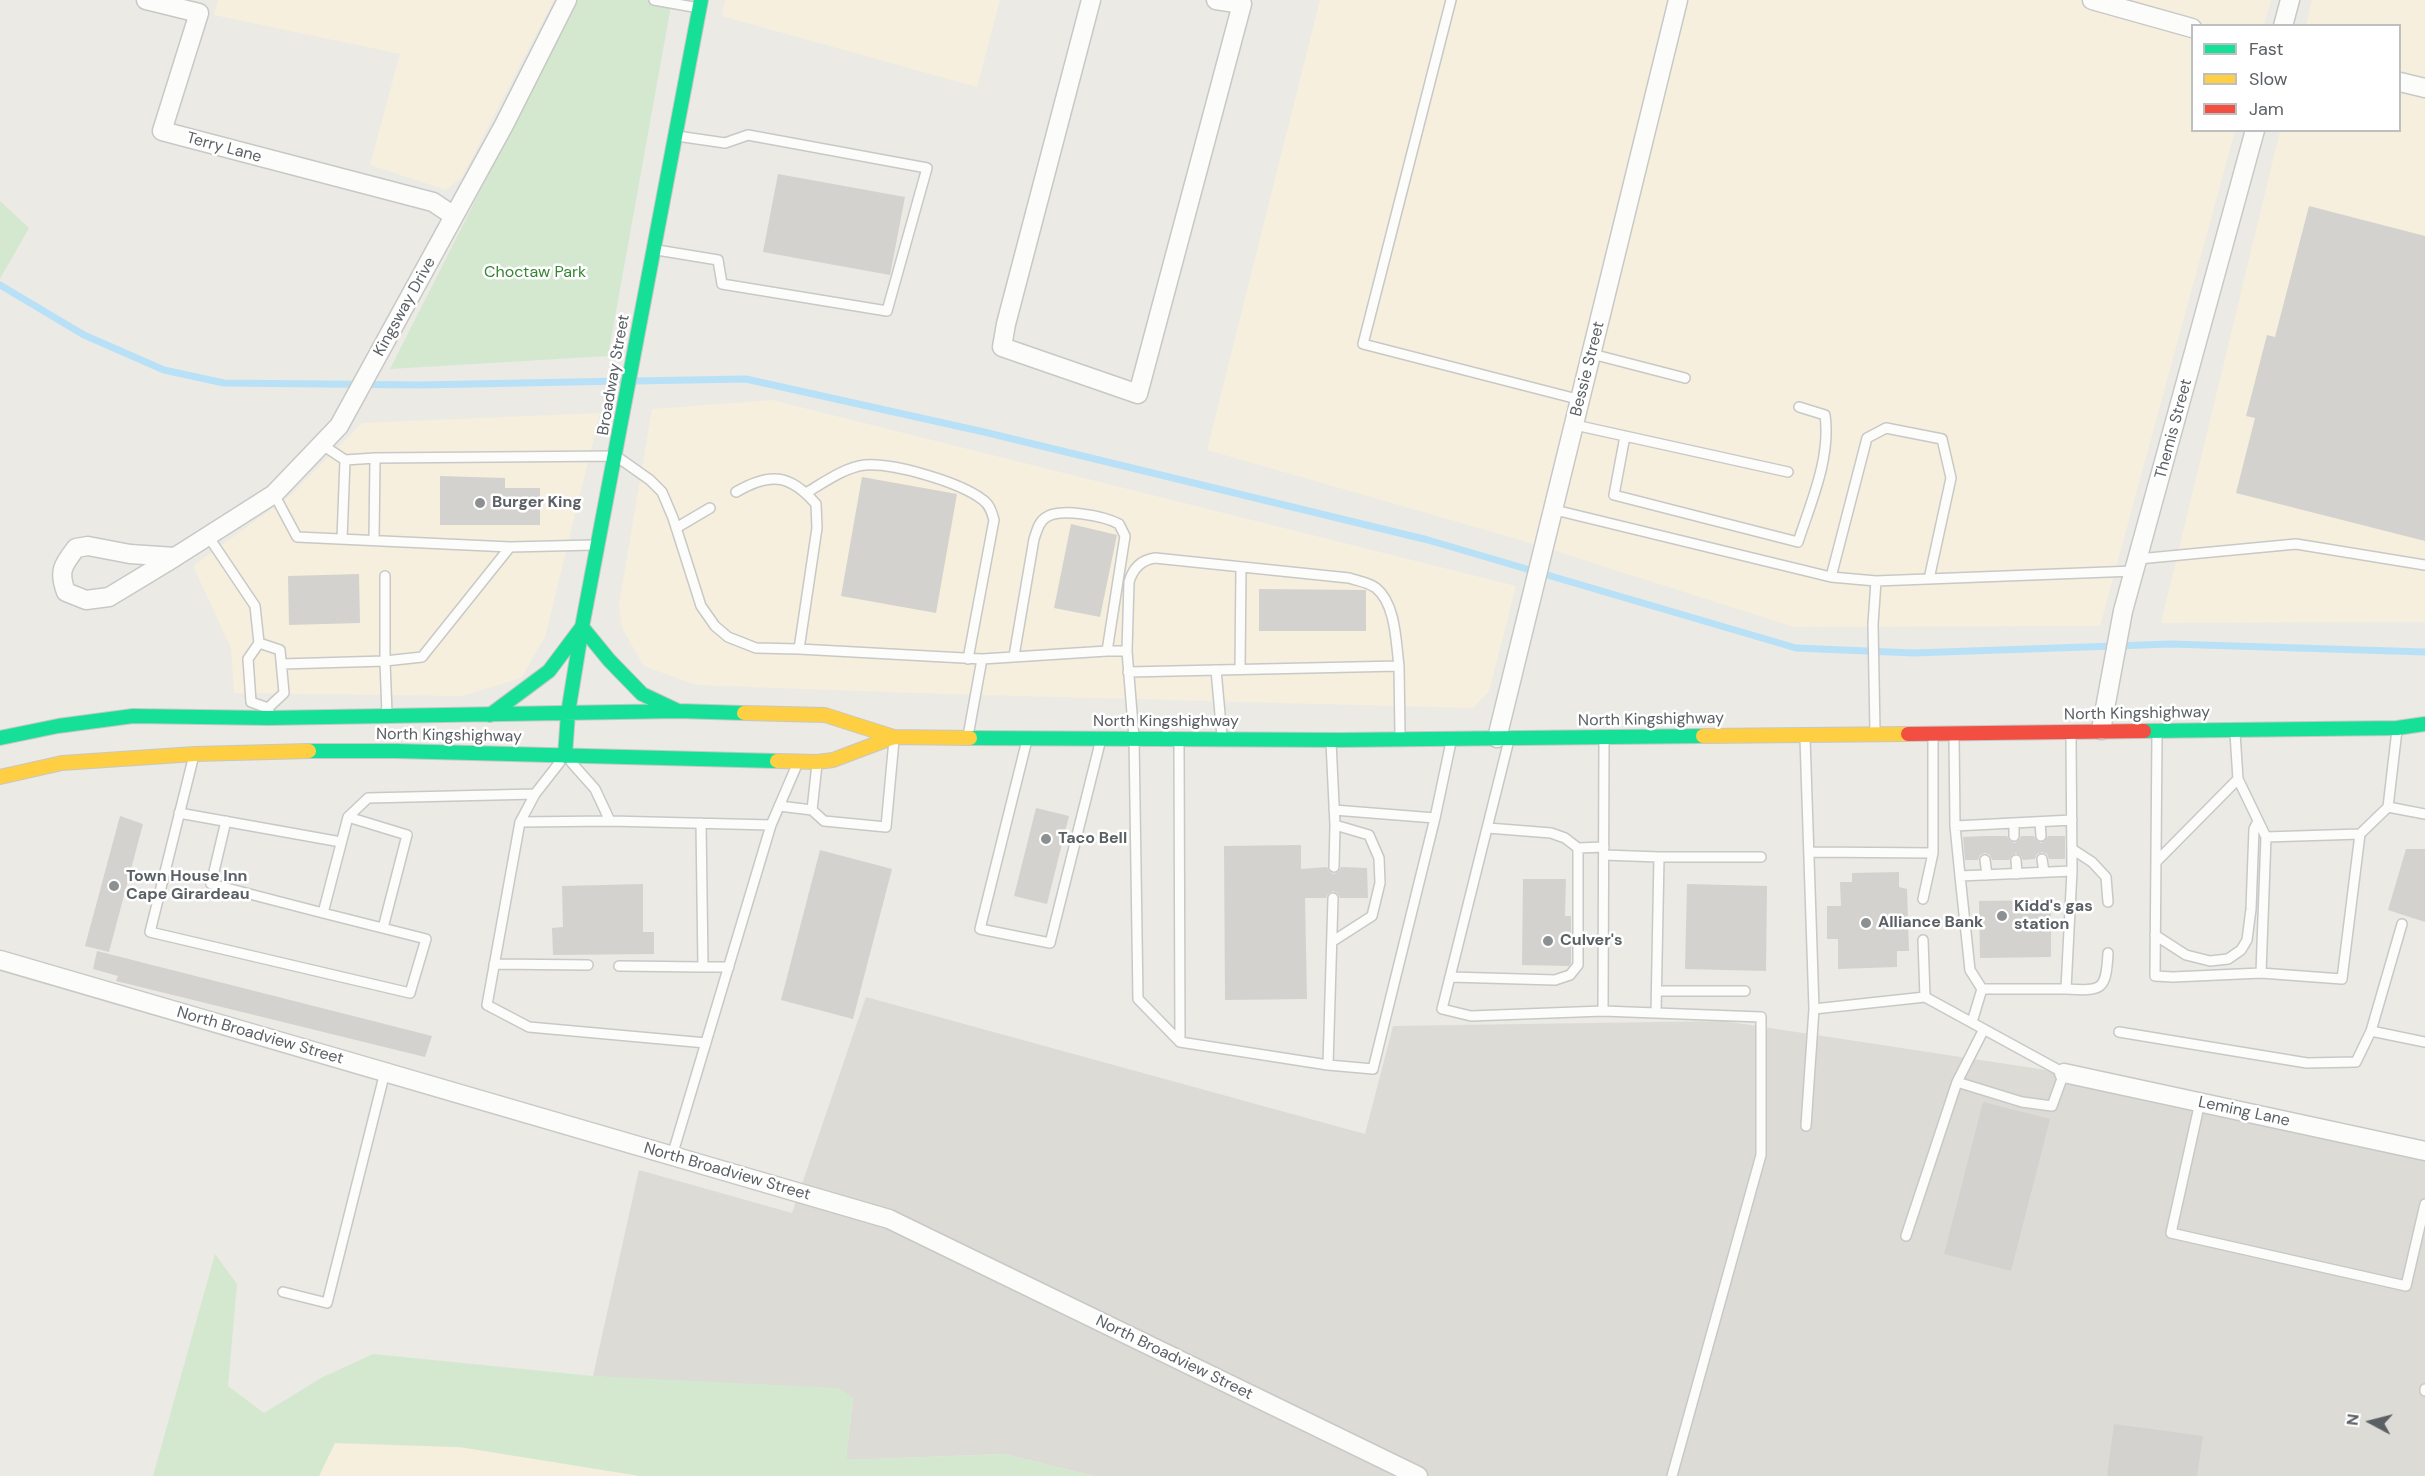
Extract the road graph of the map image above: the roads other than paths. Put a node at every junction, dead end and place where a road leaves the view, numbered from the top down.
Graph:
1 (146, 0) edge
2 (567, 0) edge
3 (654, 0) edge
4 (1091, 0) edge
5 (1216, 0) edge
6 (1451, 0) edge
7 (1678, 0) edge
8 (2092, 0) edge
9 (2290, 0) edge
10 (1243, 2) edge
11 (700, 4) edge
12 (2284, 24) edge
13 (2191, 27) edge
14 (2401, 82) edge
15 (2425, 88) edge
16 (2254, 132) edge
17 (675, 135) junction
18 (454, 216) junction
19 (654, 250) junction
20 (1592, 354) junction
21 (1685, 378) dead end
22 (1581, 400) junction
23 (1799, 407) dead end
24 (1575, 425) junction
25 (1625, 436) junction
26 (321, 444) junction
27 (616, 456) junction
28 (375, 458) junction
29 (345, 460) junction
30 (1788, 472) dead end
31 (736, 492) dead end
32 (806, 493) junction
33 (274, 494) junction
34 (710, 508) dead end
35 (1553, 517) junction
36 (676, 528) junction
37 (207, 536) junction
38 (342, 539) junction
39 (374, 540) junction
40 (599, 545) junction
41 (510, 547) junction
42 (175, 557) junction
43 (2136, 565) junction
44 (2425, 565) edge
45 (1241, 567) junction
46 (385, 576) dead end
47 (1831, 578) junction
48 (1929, 579) junction
49 (1876, 581) junction
50 (582, 627) junction
51 (259, 643) junction
52 (799, 649) junction
53 (1107, 651) junction
54 (1126, 651) junction
55 (1014, 656) junction
56 (968, 659) junction
57 (982, 659) junction
58 (385, 661) junction
59 (282, 664) junction
60 (1399, 666) junction
61 (1240, 669) junction
62 (1216, 670) junction
63 (1128, 672) junction
64 (678, 711) junction
65 (269, 713) junction
66 (568, 713) junction
67 (490, 715) junction
68 (387, 716) junction
69 (2425, 724) edge
70 (2403, 728) junction
71 (2235, 729) junction
72 (2071, 730) junction
73 (2101, 730) junction
74 (2157, 730) junction
75 (2425, 732) edge
76 (1934, 733) junction
77 (1954, 733) junction
78 (1875, 734) junction
79 (1805, 735) junction
80 (894, 737) junction
81 (1604, 737) junction
82 (0, 738) edge
83 (968, 738) junction
84 (1027, 738) junction
85 (1102, 738) junction
86 (1134, 738) junction
87 (1179, 738) junction
88 (1222, 738) junction
89 (1400, 738) junction
90 (1451, 738) junction
91 (1503, 738) junction
92 (1331, 740) junction
93 (195, 754) junction
94 (565, 756) junction
95 (798, 762) junction
96 (817, 762) junction
97 (0, 777) edge
98 (2238, 779) junction
99 (535, 794) junction
100 (779, 806) junction
101 (2388, 807) junction
102 (812, 810) junction
103 (1334, 810) junction
104 (179, 813) junction
105 (2425, 814) edge
106 (348, 817) junction
107 (1435, 818) junction
108 (2072, 820) junction
109 (226, 821) junction
110 (610, 821) junction
111 (2258, 821) junction
112 (520, 822) junction
113 (2040, 822) junction
114 (701, 823) junction
115 (2014, 823) junction
116 (771, 825) junction
117 (1335, 825) junction
118 (1955, 826) junction
119 (1488, 828) junction
120 (2360, 834) junction
121 (2014, 836) dead end
122 (2041, 836) dead end
123 (2266, 837) junction
124 (341, 842) junction
125 (1578, 848) junction
126 (2072, 849) junction
127 (1604, 851) junction
128 (1809, 852) junction
129 (1932, 853) junction
130 (1659, 857) junction
131 (1761, 857) dead end
132 (2042, 859) dead end
133 (1985, 860) dead end
134 (2016, 860) dead end
135 (2156, 862) junction
136 (1334, 867) dead end
137 (2072, 871) junction
138 (2044, 872) junction
139 (2017, 874) junction
140 (1987, 875) junction
141 (1960, 876) junction
142 (1333, 898) dead end
143 (1923, 899) dead end
144 (2108, 902) dead end
145 (322, 913) junction
146 (2402, 924) dead end
147 (383, 928) junction
148 (2155, 935) junction
149 (1923, 940) dead end
150 (1333, 941) junction
151 (2108, 953) dead end
152 (0, 960) edge
153 (494, 964) junction
154 (588, 965) dead end
155 (619, 966) dead end
156 (703, 967) junction
157 (729, 967) junction
158 (2261, 973) junction
159 (1450, 977) junction
160 (1982, 989) junction
161 (2066, 989) junction
162 (1657, 991) junction
163 (1745, 991) dead end
164 (1925, 997) junction
165 (1814, 1010) junction
166 (1603, 1011) junction
167 (1656, 1013) junction
168 (1972, 1022) junction
169 (1984, 1029) junction
170 (2371, 1031) junction
171 (2120, 1032) dead end
172 (706, 1042) junction
173 (1180, 1042) junction
174 (2425, 1042) edge
175 (1328, 1065) junction
176 (385, 1072) junction
177 (2064, 1073) junction
178 (1957, 1082) junction
179 (2200, 1102) junction
180 (1806, 1126) dead end
181 (2425, 1151) edge
182 (672, 1156) junction
183 (2425, 1204) edge
184 (1906, 1236) dead end
185 (283, 1292) dead end
186 (1418, 1476) edge
187 (1671, 1476) edge

1 - 18 street, Terry Lane
2 - 18 street, Kingsway Drive
3 - 11 lane
4 - 10 street
5 - 10 street
6 - 22 lane
7 - 20 street, Bessie Street
8 - 13 street
9 - 12 street
11 - 17 main road, Broadway Street
14 - 15 street
16 - 43 street, Themis Street
17 - 19 main road, Broadway Street
17 - 19 lane
18 - 26 street, Kingsway Drive
19 - 27 main road, Broadway Street
20 - 21 lane
20 - 22 street, Bessie Street
22 - 24 street, Bessie Street
23 - 25 lane
24 - 25 lane
24 - 35 street, Bessie Street
25 - 30 lane
26 - 29 lane
26 - 33 street, Kingsway Drive
27 - 28 lane
27 - 36 lane
27 - 40 main road, Broadway Street
28 - 29 lane
28 - 39 lane
29 - 38 lane
31 - 32 lane
32 - 52 lane
32 - 56 lane
33 - 37 street, Kingsway Drive
33 - 38 lane
34 - 36 lane
35 - 47 lane
35 - 91 street, Bessie Street
36 - 52 lane
37 - 42 street, Kingsway Drive
37 - 51 lane
38 - 39 lane
39 - 41 lane
40 - 41 lane
40 - 50 main road, Broadway Street
41 - 58 lane
42 - 42 street, Kingsway Drive
43 - 44 lane
43 - 48 lane
43 - 73 street, Themis Street
45 - 54 lane
45 - 60 lane
45 - 61 lane
46 - 58 lane
47 - 48 lane
47 - 49 lane
48 - 49 lane
49 - 78 lane
50 - 64 main road
50 - 66 main road, Broadway Street
50 - 67 main road
51 - 59 lane
51 - 65 lane
52 - 56 lane
53 - 54 lane
53 - 55 lane
53 - 55 lane
54 - 63 lane
55 - 57 lane
56 - 57 lane
57 - 83 lane
58 - 59 lane
58 - 68 lane
59 - 65 lane
60 - 61 lane
60 - 89 lane
61 - 62 lane
62 - 63 lane
62 - 88 lane
63 - 86 lane
64 - 66 main road, North Kingshighway
64 - 80 main road, North Kingshighway
65 - 68 main road, North Kingshighway
65 - 82 main road, North Kingshighway
66 - 67 main road, North Kingshighway
66 - 94 main road, Broadway Street
67 - 68 main road, North Kingshighway
69 - 70 main road, North Kingshighway
70 - 71 main road, North Kingshighway
70 - 75 main road, North Kingshighway
70 - 101 lane
71 - 74 main road, North Kingshighway
71 - 98 lane
72 - 73 main road, North Kingshighway
72 - 77 main road, North Kingshighway
72 - 108 lane
73 - 74 main road, North Kingshighway
74 - 135 lane
76 - 77 main road, North Kingshighway
76 - 78 main road, North Kingshighway
76 - 129 lane
77 - 118 lane
78 - 79 main road, North Kingshighway
79 - 81 main road, North Kingshighway
79 - 128 lane
80 - 83 main road, North Kingshighway
80 - 96 main road, North Kingshighway
80 - 102 lane
81 - 91 main road, North Kingshighway
81 - 127 lane
83 - 84 main road, North Kingshighway
84 - 85 main road, North Kingshighway
84 - 85 lane
85 - 86 main road, North Kingshighway
86 - 87 main road, North Kingshighway
86 - 173 lane
87 - 88 main road, North Kingshighway
87 - 173 lane
88 - 92 main road, North Kingshighway
89 - 90 main road, North Kingshighway
89 - 92 main road, North Kingshighway
90 - 91 main road, North Kingshighway
90 - 107 lane
91 - 119 lane
92 - 103 lane
93 - 94 main road, North Kingshighway
93 - 97 main road, North Kingshighway
93 - 104 lane
94 - 95 main road, North Kingshighway
94 - 99 lane
94 - 110 lane
95 - 96 main road, North Kingshighway
95 - 100 lane
96 - 102 lane
98 - 111 lane
98 - 135 lane
99 - 106 lane
99 - 112 lane
100 - 102 lane
100 - 116 lane
101 - 105 lane
101 - 120 lane
103 - 107 lane
103 - 117 lane
104 - 109 lane
104 - 147 lane
106 - 124 lane
106 - 147 lane
107 - 175 lane
108 - 113 lane
108 - 126 lane
109 - 124 lane
109 - 145 lane
110 - 112 lane
110 - 114 lane
111 - 123 lane
111 - 148 lane
112 - 153 lane
113 - 115 lane
113 - 122 lane
114 - 116 lane
114 - 156 lane
115 - 118 lane
115 - 121 lane
116 - 157 lane
117 - 136 lane
117 - 150 lane
118 - 141 lane
119 - 125 lane
119 - 159 lane
120 - 123 lane
120 - 158 lane
123 - 158 lane
124 - 145 lane
125 - 127 lane
125 - 159 lane
126 - 137 lane
126 - 144 lane
127 - 130 lane
127 - 166 lane
128 - 129 lane
128 - 165 lane
129 - 143 lane
130 - 131 lane
130 - 162 lane
132 - 138 lane
133 - 140 lane
134 - 139 lane
135 - 148 lane
137 - 138 lane
137 - 161 lane
138 - 139 lane
139 - 140 lane
140 - 141 lane
141 - 160 lane
142 - 150 lane
145 - 147 lane
146 - 170 lane
148 - 158 lane
149 - 164 lane
150 - 175 lane
151 - 161 lane
152 - 176 street, North Broadview Street
153 - 154 lane
153 - 172 lane
155 - 156 lane
156 - 157 lane
157 - 172 lane
159 - 166 lane
160 - 161 lane
160 - 168 lane
162 - 163 lane
162 - 167 lane
164 - 165 lane
164 - 168 lane
165 - 180 lane
166 - 167 lane
167 - 187 lane
168 - 169 lane
169 - 177 lane
169 - 178 lane
170 - 171 lane
170 - 174 lane
172 - 182 lane
173 - 175 lane
176 - 182 street, North Broadview Street
176 - 185 lane
177 - 178 lane
177 - 179 street, Leming Lane
178 - 184 lane
179 - 181 street, Leming Lane
179 - 183 lane
182 - 186 street, North Broadview Street

